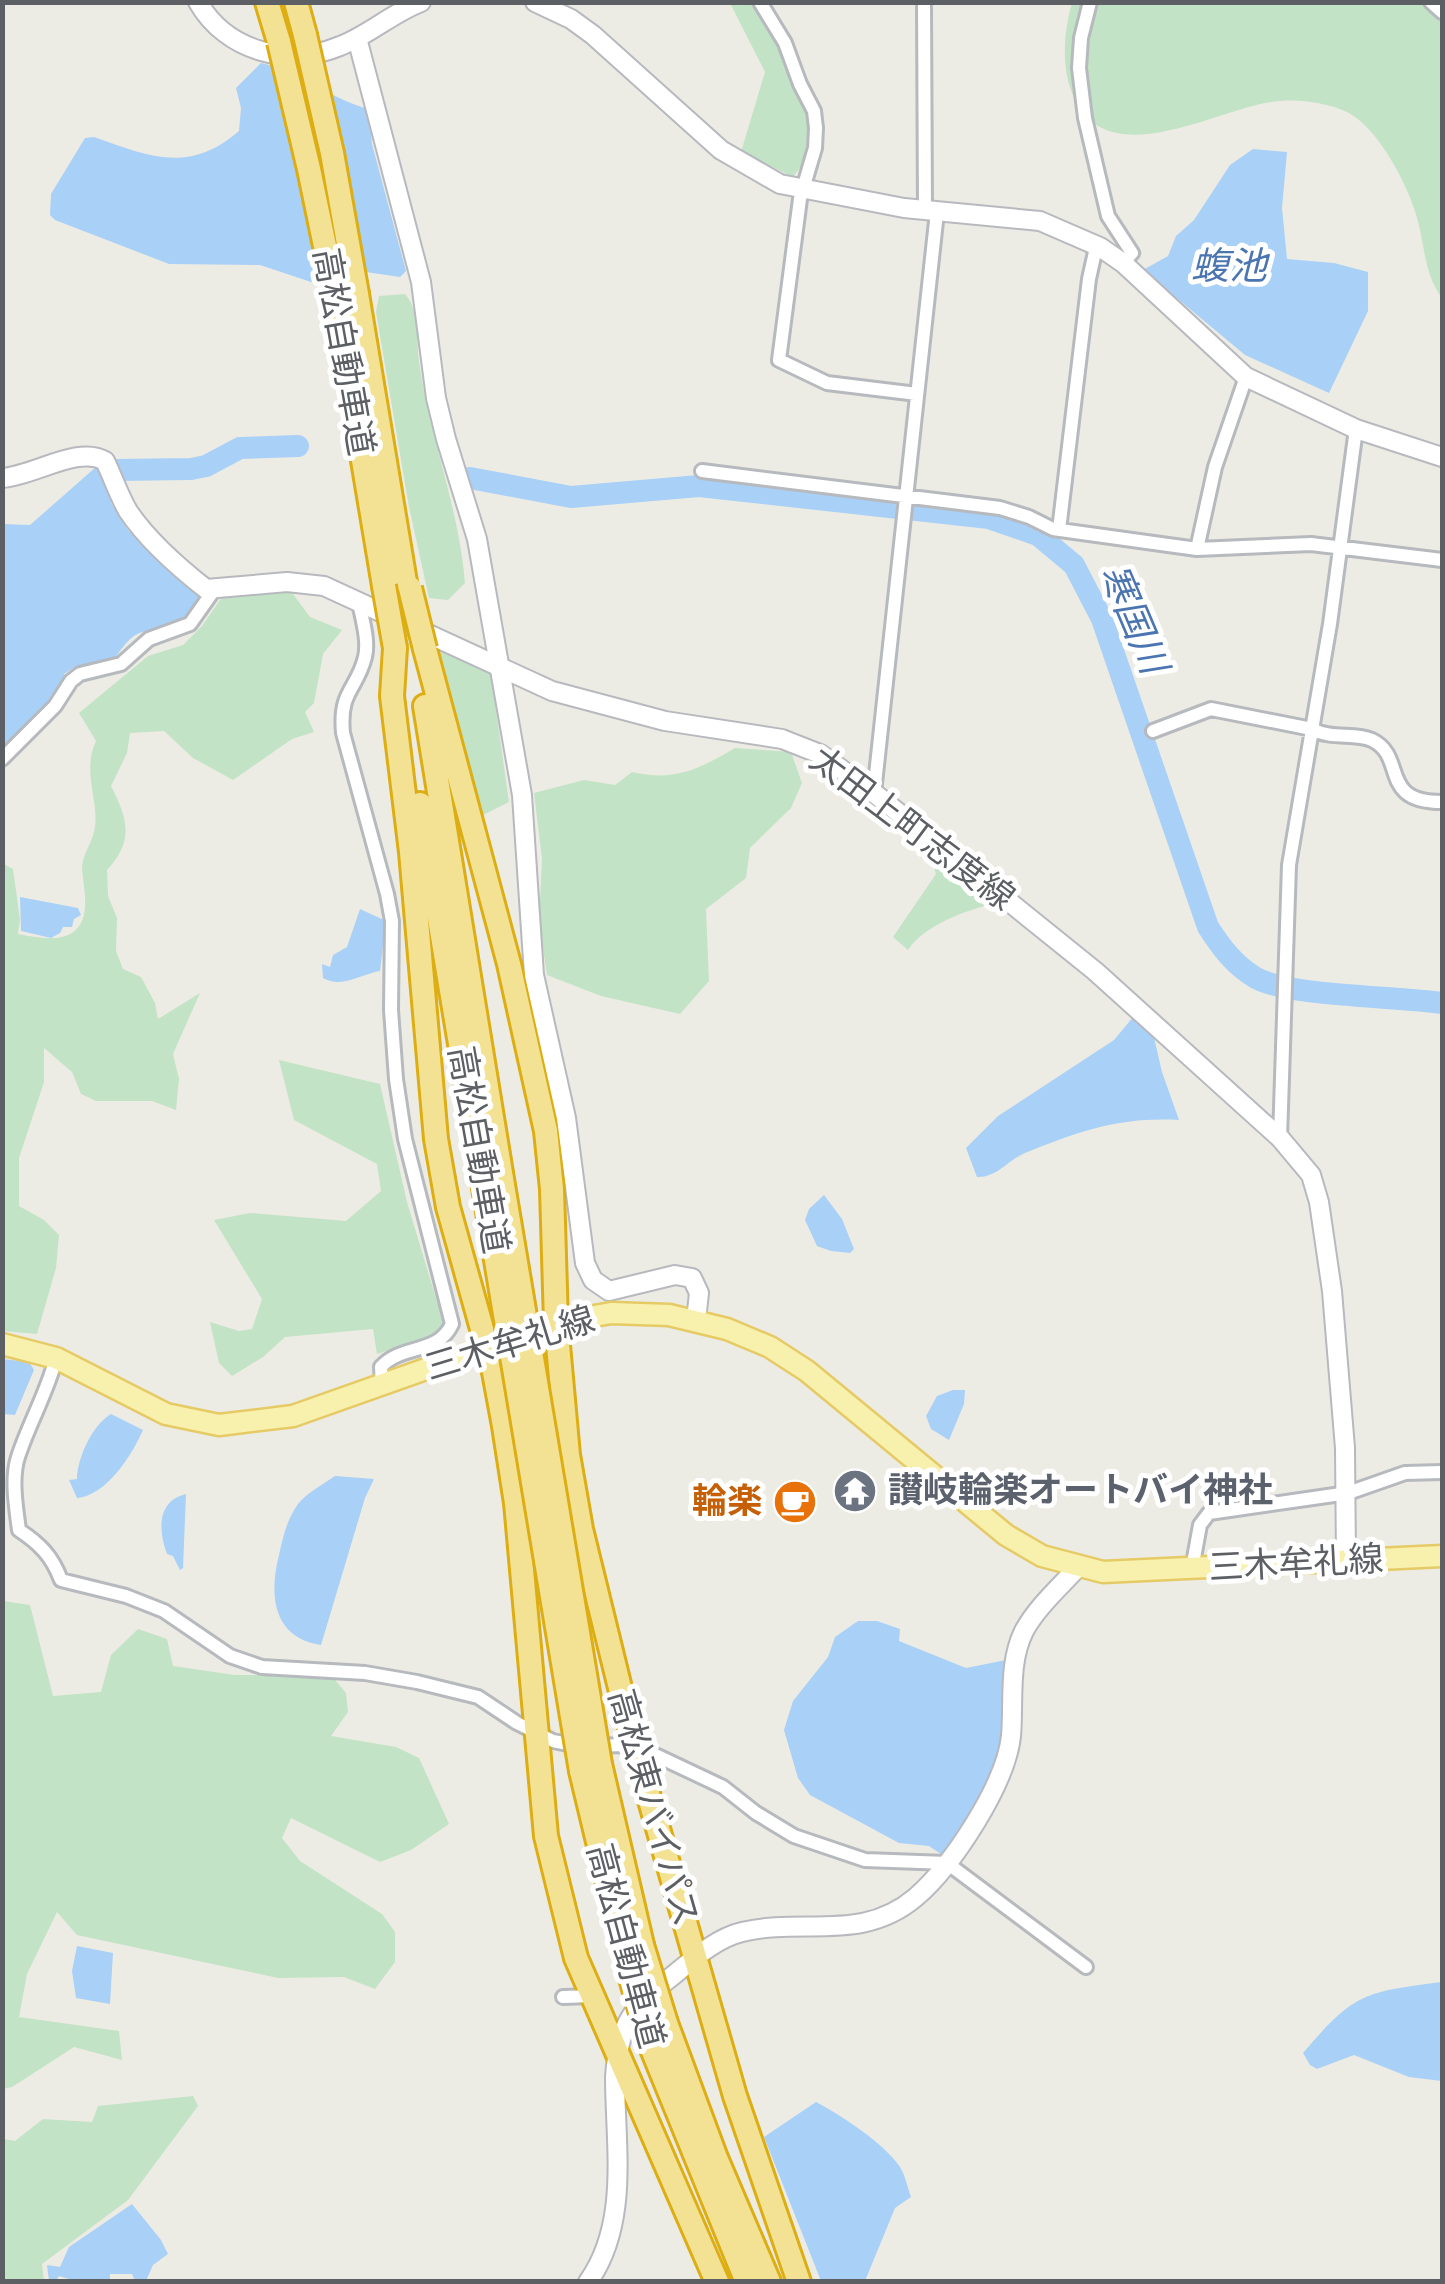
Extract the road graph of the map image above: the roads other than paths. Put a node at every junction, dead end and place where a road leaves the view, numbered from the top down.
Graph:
1 (198, 2) edge
2 (267, 2) edge
3 (296, 2) edge
4 (422, 2) edge
5 (536, 2) edge
6 (760, 2) edge
7 (924, 2) edge
8 (1090, 2) edge
9 (1431, 2) edge
10 (1442, 12) edge
11 (357, 38) junction
12 (802, 189) junction
13 (931, 212) junction
14 (1100, 246) junction
15 (1122, 263) junction
16 (347, 296) junction
17 (1246, 377) junction
18 (917, 394) junction
19 (1356, 429) junction
20 (1442, 457) edge
21 (702, 472) dead end
22 (2, 478) edge
23 (906, 498) junction
24 (1060, 530) junction
25 (1340, 547) junction
26 (1197, 549) junction
27 (1442, 560) edge
28 (400, 587) junction
29 (214, 590) junction
30 (360, 602) junction
31 (412, 648) junction
32 (500, 666) junction
33 (1312, 729) junction
34 (1154, 731) dead end
35 (2, 759) edge
36 (874, 793) junction
37 (1442, 802) edge
38 (1280, 1138) junction
39 (696, 1320) junction
40 (556, 1323) junction
41 (2, 1344) edge
42 (488, 1346) junction
43 (56, 1358) junction
44 (382, 1385) junction
45 (1442, 1472) edge
46 (1348, 1492) junction
47 (1442, 1556) edge
48 (1346, 1561) junction
49 (1078, 1567) junction
50 (1192, 1569) junction
51 (535, 1732) junction
52 (634, 1744) junction
53 (590, 1768) junction
54 (947, 1863) junction
55 (695, 1958) junction
56 (1086, 1967) dead end
57 (592, 1996) junction
58 (562, 1997) dead end
59 (616, 2053) junction
60 (588, 2282) edge
61 (717, 2282) edge
62 (747, 2282) edge
63 (768, 2282) edge
64 (800, 2282) edge

1 - 11 main road
2 - 16 highway, 高松自動車道, bridge
3 - 16 highway, 高松自動車道, bridge
4 - 11 main road
5 - 12 main road
6 - 12 street
7 - 13 street
8 - 15 street
9 - 10 street
11 - 32 main road
12 - 13 main road
12 - 18 street
13 - 14 main road
13 - 18 street
14 - 15 main road
14 - 24 street
15 - 17 main road
16 - 28 highway, 高松自動車道
16 - 28 highway, 高松自動車道
17 - 19 main road
17 - 26 street
18 - 23 street
19 - 20 main road
19 - 25 street
21 - 23 street
22 - 29 main road
23 - 24 street
23 - 36 street
24 - 26 street
25 - 26 street
25 - 27 street
25 - 33 street
28 - 31 highway, 高松自動車道, bridge
29 - 30 main road, 太田上町志度線
29 - 35 street
30 - 32 main road, 太田上町志度線
30 - 44 street
31 - 40 highway, 高松東バイパス
31 - 42 highway
31 - 53 highway, 高松自動車道, bridge
32 - 36 main road, 太田上町志度線
32 - 39 main road
33 - 34 street
33 - 37 street
33 - 38 street
36 - 38 main road, 太田上町志度線
38 - 46 main road, 太田上町志度線
39 - 40 main road, 三木牟礼線
39 - 49 main road, 三木牟礼線
40 - 42 main road, 三木牟礼線
40 - 52 highway, 高松東バイパス
41 - 43 main road, 三木牟礼線
42 - 44 main road, 三木牟礼線
42 - 51 highway
43 - 44 main road, 三木牟礼線
43 - 51 street
45 - 46 street
46 - 48 main road, 太田上町志度線
46 - 50 street
47 - 48 main road, 三木牟礼線
48 - 50 main road, 三木牟礼線
49 - 50 main road, 三木牟礼線
49 - 54 main road
51 - 52 street
51 - 57 highway
52 - 54 street
52 - 55 highway, 高松東バイパス
53 - 62 highway, 高松自動車道, bridge
53 - 63 highway, 高松自動車道, bridge
54 - 55 main road
54 - 56 street
55 - 59 main road
55 - 64 highway, 高松東バイパス
57 - 58 street
57 - 59 highway
59 - 60 main road
59 - 61 highway

